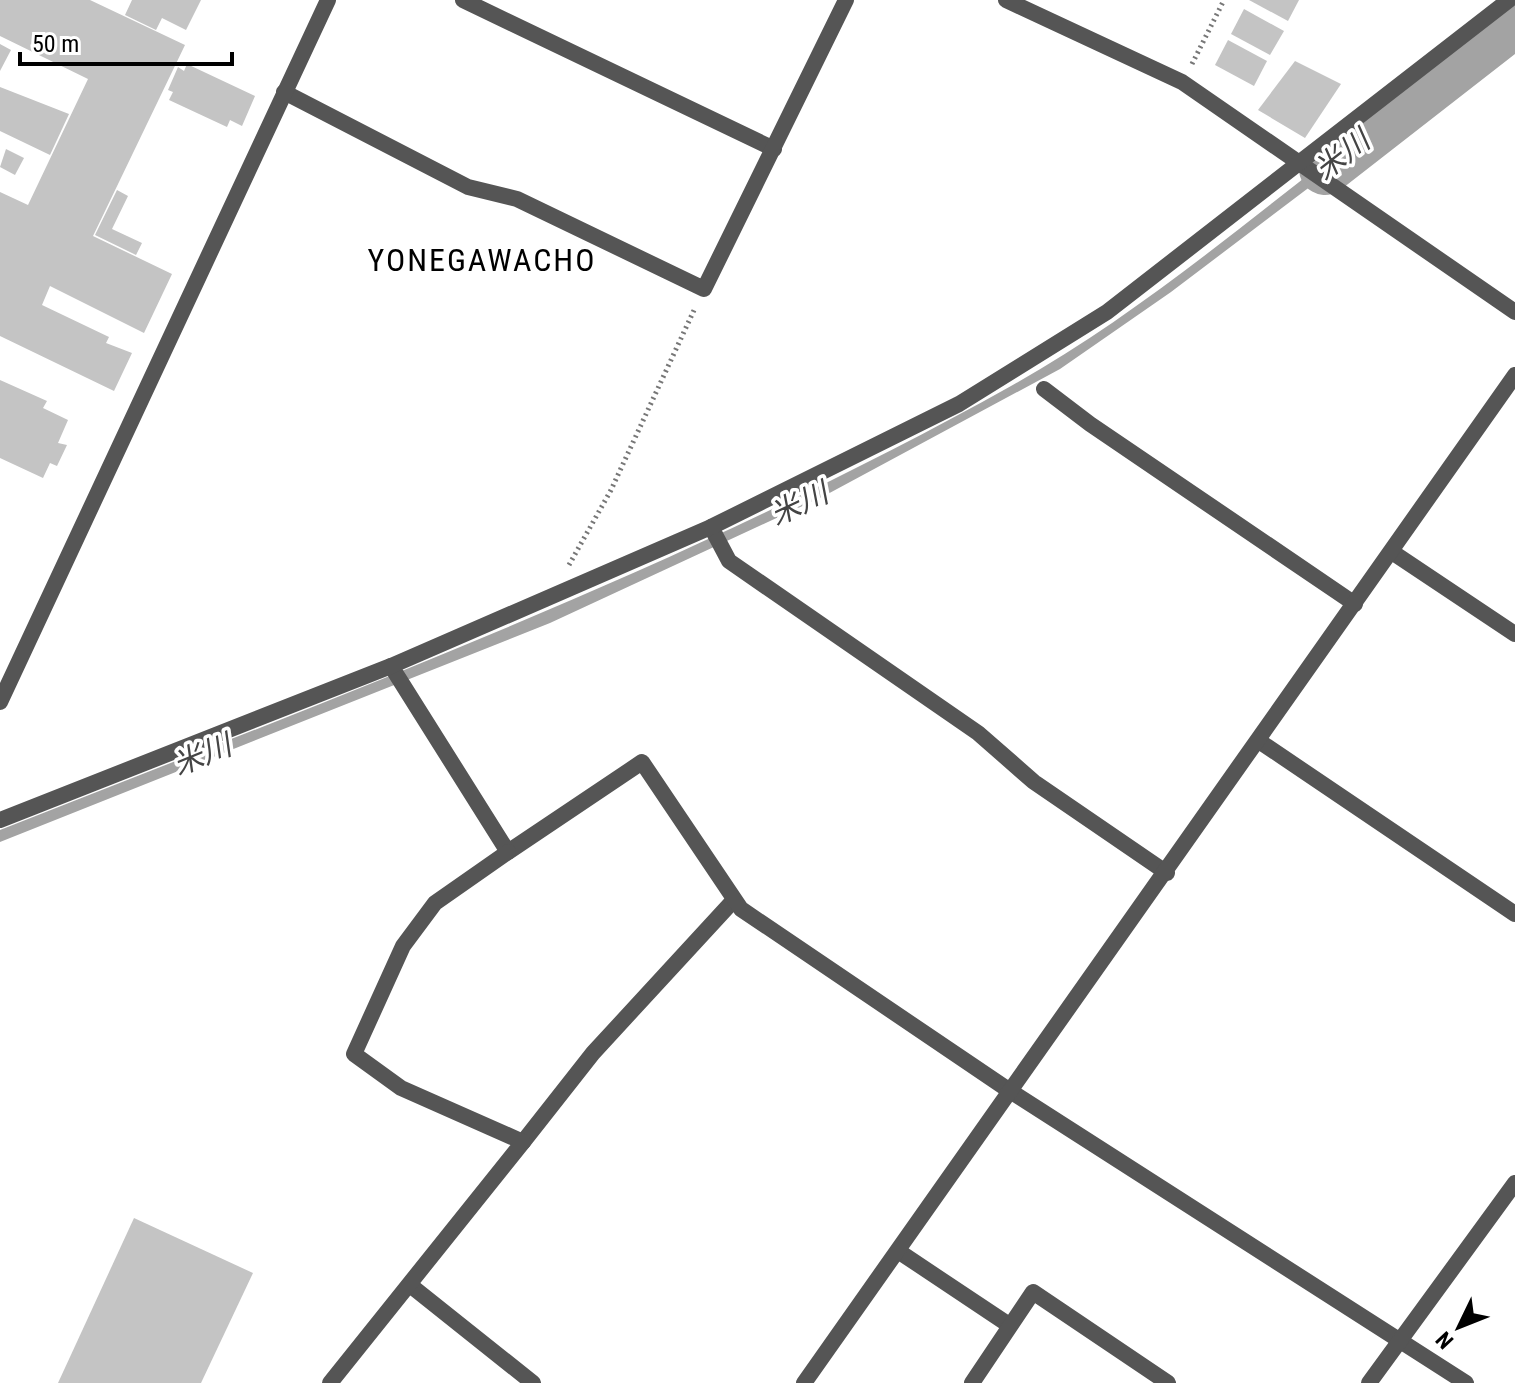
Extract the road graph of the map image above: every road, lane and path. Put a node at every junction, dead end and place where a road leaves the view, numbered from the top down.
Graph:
1 (328, 0) edge
2 (463, 0) edge
3 (846, 0) edge
4 (1006, 0) edge
5 (1224, 0) edge
6 (1509, 0) edge
7 (1182, 82) junction
8 (284, 92) junction
9 (774, 149) junction
10 (1301, 164) junction
11 (704, 289) junction
12 (1515, 312) edge
13 (1515, 375) edge
14 (1044, 389) dead end
15 (711, 527) junction
16 (1392, 552) junction
17 (567, 589) junction
18 (1355, 604) junction
19 (1515, 634) edge
20 (391, 666) junction
21 (0, 702) edge
22 (1259, 741) junction
23 (0, 820) edge
24 (508, 852) junction
25 (1167, 873) junction
26 (733, 901) junction
27 (1515, 914) edge
28 (1010, 1091) junction
29 (523, 1142) junction
30 (1515, 1183) edge
31 (898, 1251) junction
32 (410, 1285) junction
33 (1009, 1325) junction
34 (1398, 1343) junction
35 (330, 1383) edge
36 (533, 1383) edge
37 (804, 1383) edge
38 (972, 1383) edge
39 (1168, 1383) edge
40 (1369, 1383) edge
41 (1466, 1383) edge

1 - 8 street
2 - 9 street
3 - 9 street
4 - 7 street
5 - 7 path
6 - 10 street
7 - 10 street
8 - 11 street
8 - 21 street
9 - 11 street
10 - 12 street
10 - 15 street
11 - 17 path
13 - 16 street
14 - 18 street
15 - 17 street
15 - 25 street
16 - 18 street
16 - 19 street
17 - 20 street
18 - 22 street
20 - 23 street
20 - 24 street
22 - 25 street
22 - 27 street
24 - 26 street
24 - 29 street
25 - 28 street
26 - 28 street
26 - 29 street
28 - 31 street
28 - 34 street
29 - 32 street
30 - 34 street
31 - 33 street
31 - 37 street
32 - 35 street
32 - 36 street
33 - 38 street
33 - 39 street
34 - 40 street
34 - 41 street

